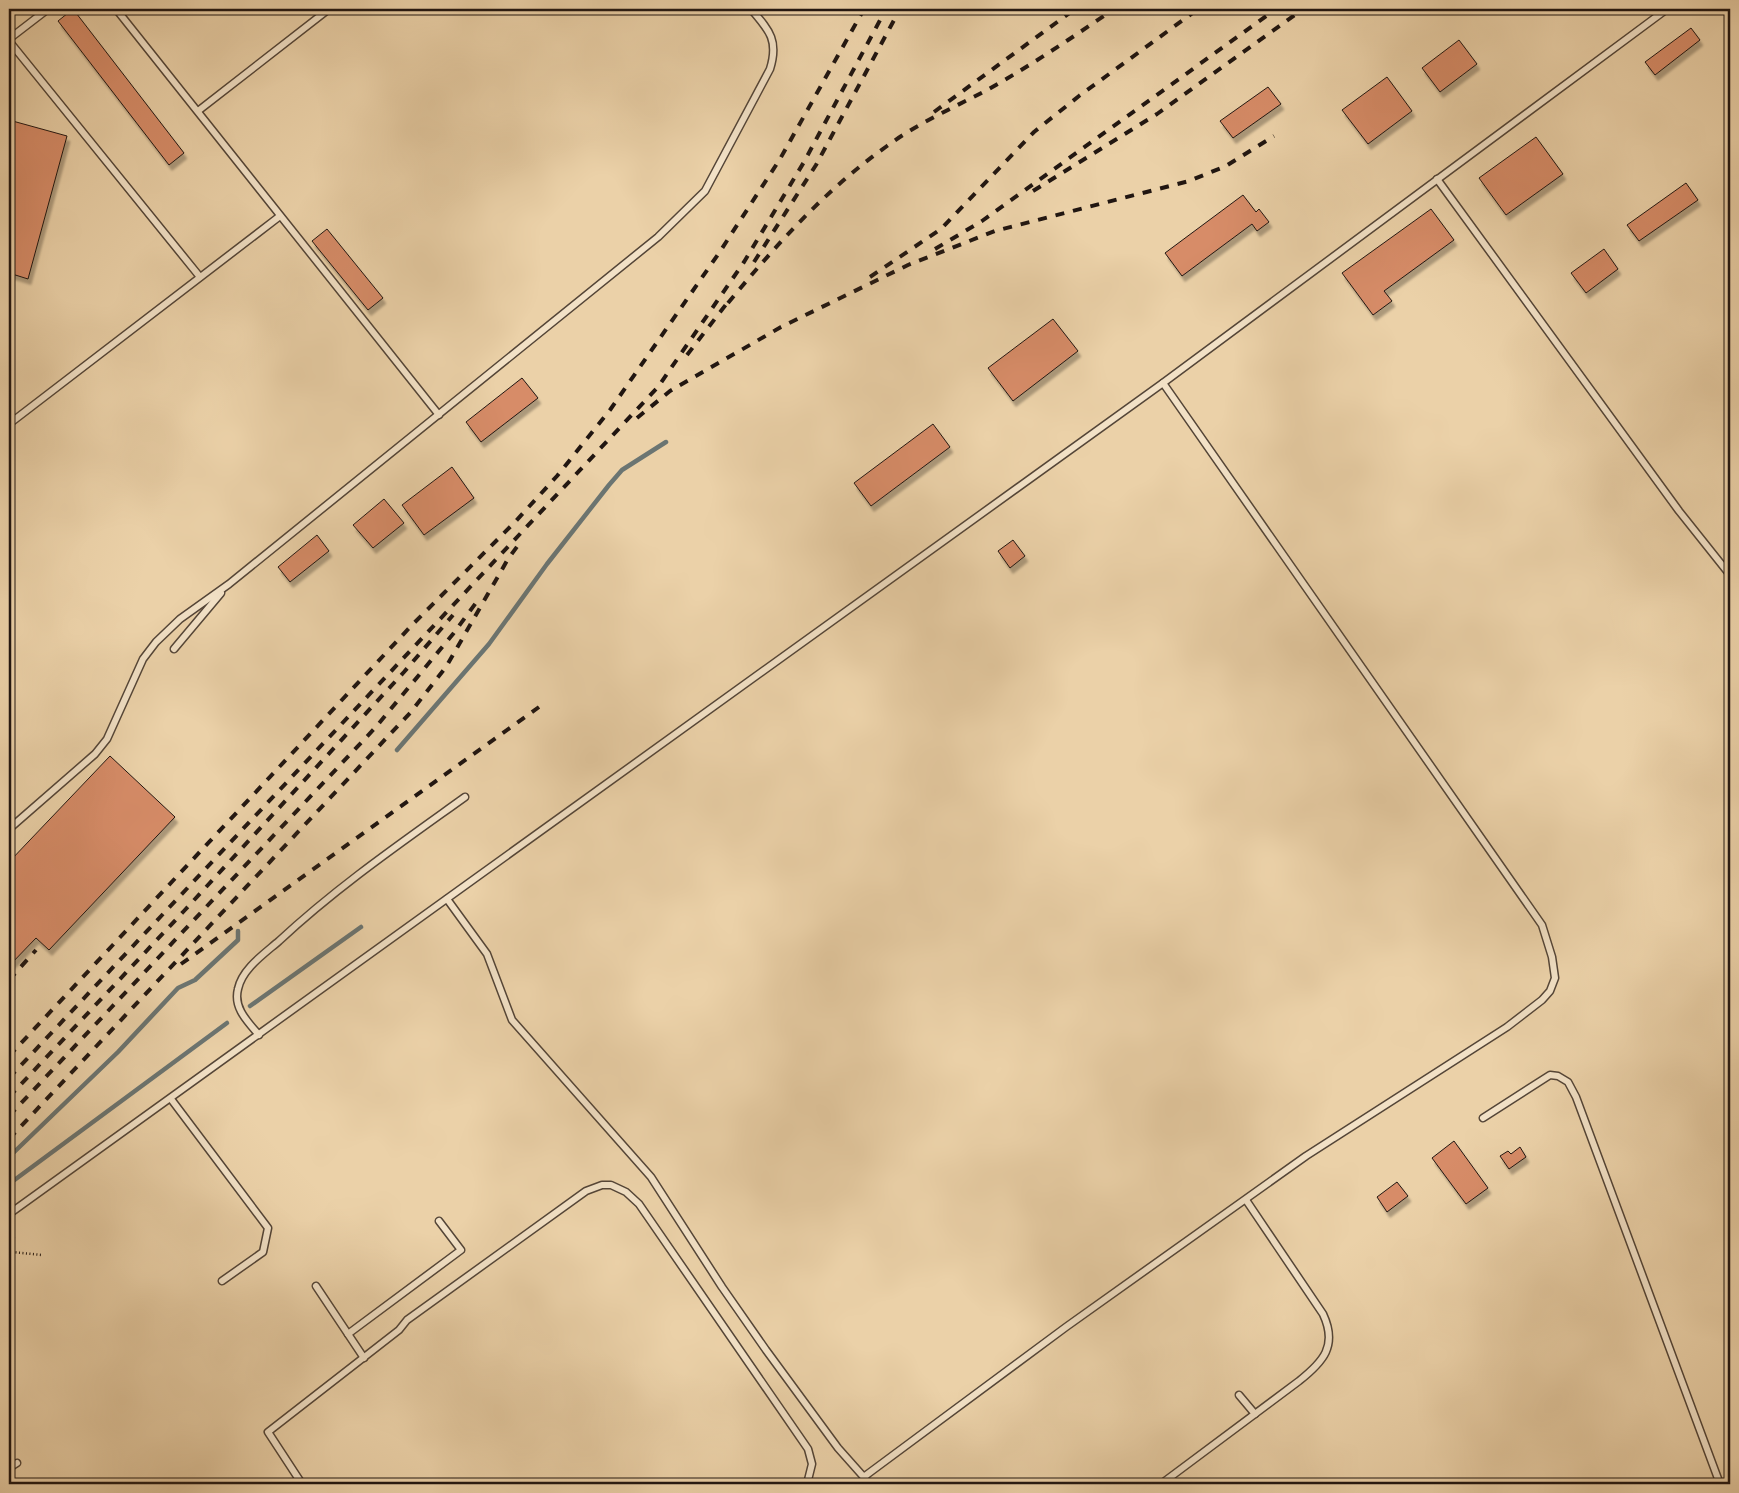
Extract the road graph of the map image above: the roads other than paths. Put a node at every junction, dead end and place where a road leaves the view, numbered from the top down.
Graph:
1 (48, 9) edge
2 (116, 9) edge
3 (329, 9) edge
4 (751, 9) edge
5 (1667, 9) edge
6 (9, 40) edge
7 (198, 111) junction
8 (1437, 179) junction
9 (280, 216) junction
10 (200, 277) junction
11 (1164, 383) junction
12 (439, 415) junction
13 (9, 424) edge
14 (1730, 574) edge
15 (228, 584) junction
16 (174, 649) dead end
17 (465, 797) dead end
18 (9, 829) edge
19 (447, 900) junction
20 (259, 1035) junction
21 (171, 1099) junction
22 (1484, 1118) dead end
23 (1246, 1200) junction
24 (9, 1214) edge
25 (439, 1221) dead end
26 (222, 1281) dead end
27 (316, 1286) dead end
28 (348, 1334) junction
29 (364, 1358) junction
30 (1239, 1395) dead end
31 (1255, 1414) junction
32 (17, 1463) dead end
33 (9, 1468) edge
34 (864, 1476) junction
35 (302, 1484) edge
36 (806, 1484) edge
37 (870, 1484) edge
38 (1161, 1484) edge
39 (1720, 1484) edge

1 - 6 lane
2 - 7 lane
3 - 7 lane
4 - 12 lane
5 - 8 lane
6 - 10 lane
7 - 9 lane
8 - 11 lane
8 - 14 lane
9 - 10 lane
9 - 12 lane
10 - 13 lane
11 - 19 lane
11 - 23 lane
12 - 15 lane
15 - 16 lane
15 - 18 lane
17 - 20 lane
19 - 20 lane
19 - 34 lane
20 - 21 lane
21 - 24 lane
21 - 26 lane
22 - 39 lane
23 - 31 lane
23 - 34 lane
25 - 28 lane
27 - 28 lane
28 - 29 lane
29 - 35 lane
29 - 36 lane
30 - 31 lane
31 - 38 lane
32 - 33 lane
34 - 37 lane

